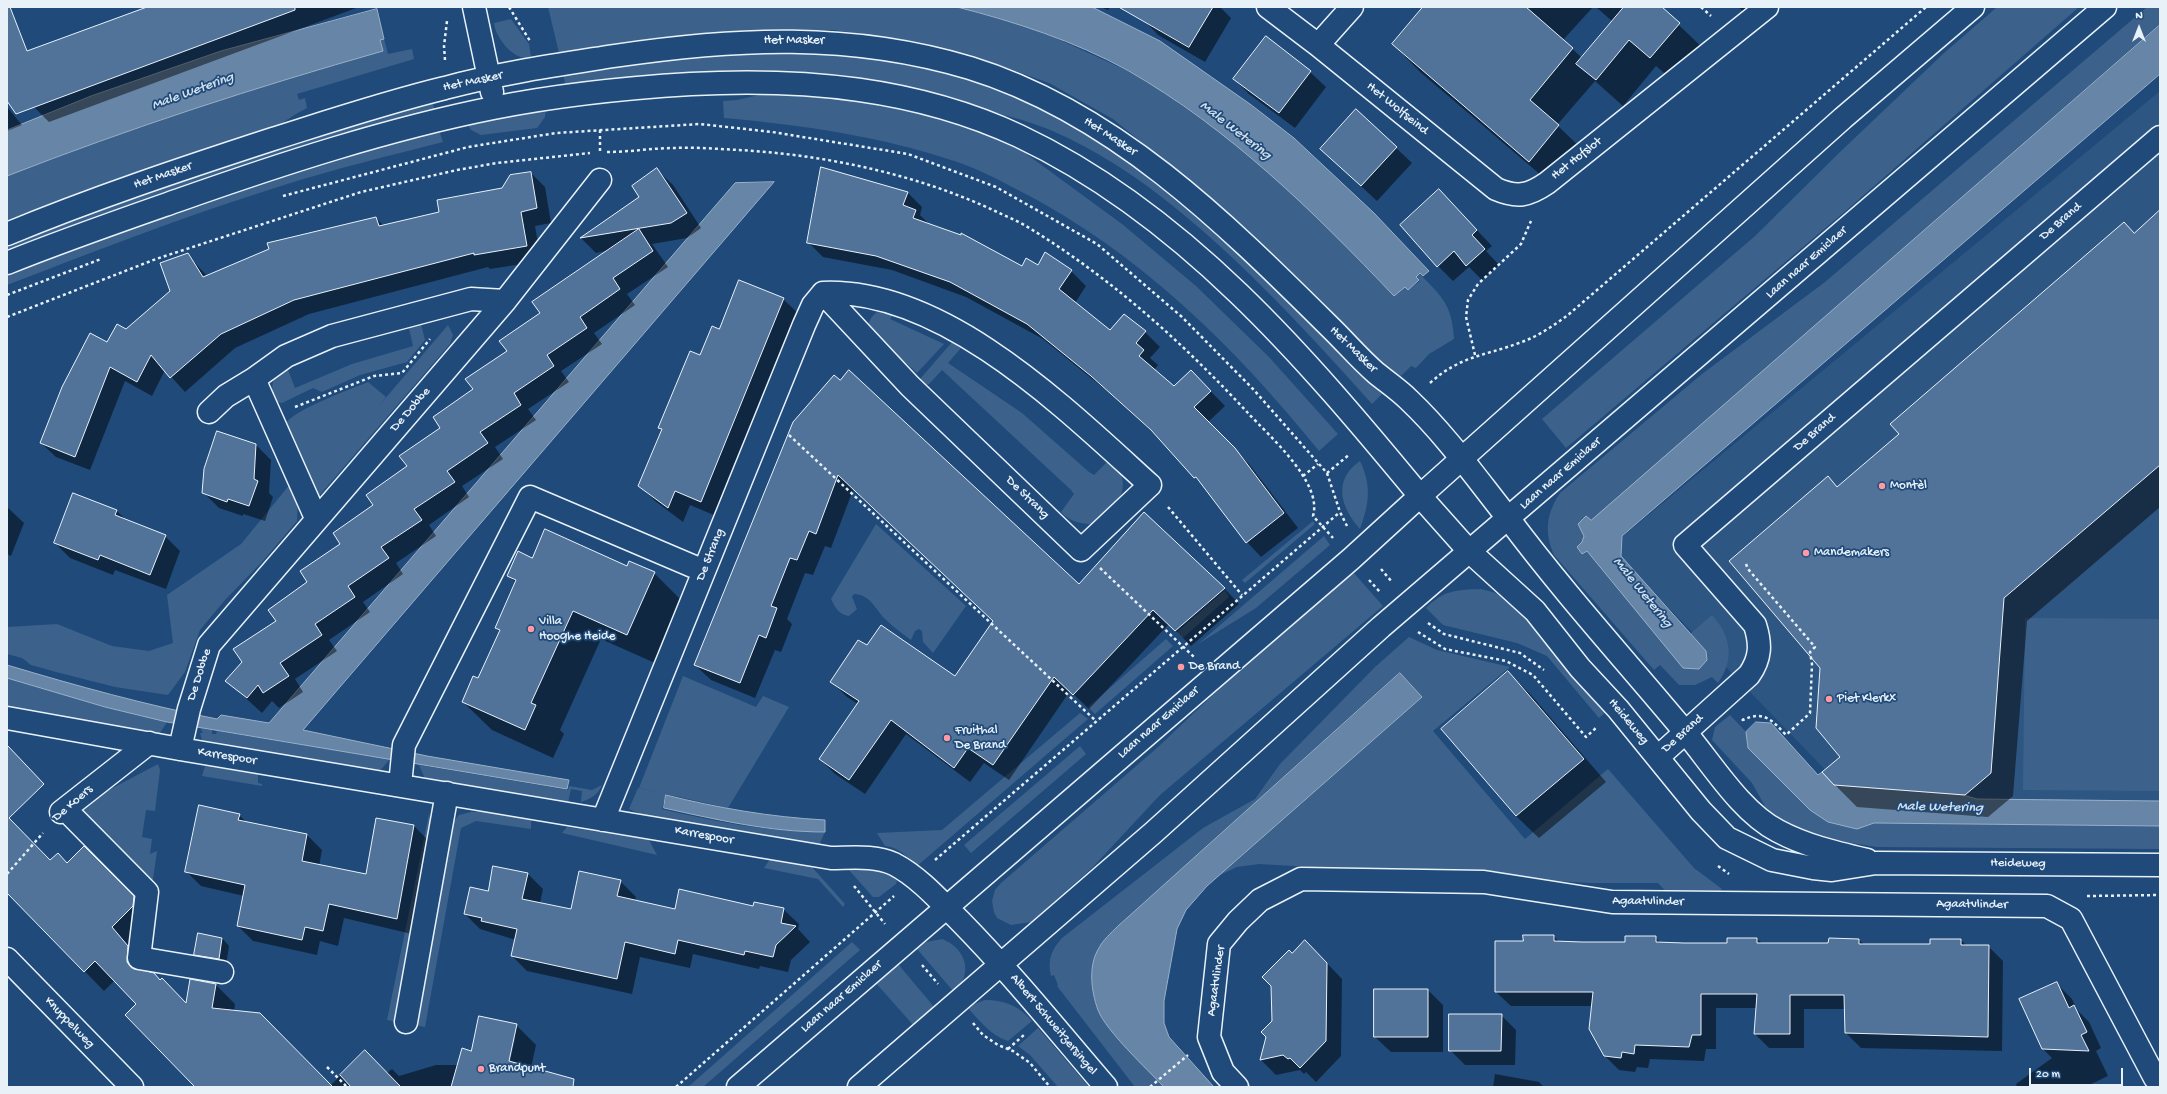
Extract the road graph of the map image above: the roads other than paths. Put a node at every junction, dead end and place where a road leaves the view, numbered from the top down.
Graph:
1 (474, 7) edge
2 (1268, 7) edge
3 (1352, 7) edge
4 (1768, 7) edge
5 (1973, 7) edge
6 (2105, 7) edge
7 (1318, 45) junction
8 (489, 78) junction
9 (496, 107) junction
10 (2160, 137) edge
11 (600, 180) dead end
12 (1532, 193) joint
13 (7, 234) edge
14 (7, 263) edge
15 (823, 293) junction
16 (505, 301) junction
17 (254, 379) junction
18 (209, 412) dead end
19 (1462, 460) junction
20 (1420, 496) junction
21 (316, 518) junction
22 (1508, 518) junction
23 (1469, 552) junction
24 (704, 571) junction
25 (7, 718) edge
26 (1685, 732) junction
27 (182, 740) junction
28 (148, 744) junction
29 (1658, 757) junction
30 (400, 785) junction
31 (447, 793) junction
32 (603, 820) junction
33 (1876, 862) junction
34 (2160, 865) edge
35 (946, 907) junction
36 (7, 960) edge
37 (1001, 963) junction
38 (222, 972) dead end
39 (406, 1022) dead end
40 (2153, 1080) edge
41 (132, 1087) edge
42 (738, 1087) edge
43 (859, 1087) edge
44 (1106, 1087) edge
45 (1238, 1087) edge

1 - 8 street
2 - 7 street, Het Wolfseind
3 - 7 street
4 - 12 street, Het Hofslot
5 - 19 street, Laan naar Emiclaer
6 - 22 street, Laan naar Emiclaer
7 - 12 street, Het Wolfseind
8 - 9 street
8 - 13 street, Het Masker
8 - 19 street, Het Masker
9 - 14 street
9 - 20 street
10 - 26 street, De Brand
11 - 16 street, De Dobbe
15 - 15 street, De Strang
15 - 24 street, De Strang
16 - 17 street
16 - 21 street, De Dobbe
17 - 18 street
17 - 21 street
19 - 20 street, Laan naar Emiclaer
19 - 22 street, Laan naar Emiclaer
20 - 23 street, Heideweg
20 - 35 street, Laan naar Emiclaer
21 - 27 street, De Dobbe
22 - 23 street, Laan naar Emiclaer
22 - 26 street, Heideweg
23 - 29 street, Heideweg
23 - 37 street, Laan naar Emiclaer
24 - 30 street
24 - 32 street, De Strang
25 - 28 street, Karrespoor
26 - 29 street, De Brand
26 - 33 street, Heideweg
27 - 28 street, Karrespoor
27 - 30 street, Karrespoor
28 - 38 street, De Koers
29 - 33 street, Heideweg
30 - 31 street, Karrespoor
31 - 32 street, Karrespoor
31 - 39 street
32 - 35 street, Karrespoor
33 - 34 street, Heideweg
35 - 37 street
35 - 42 street, Laan naar Emiclaer
36 - 41 street, Knuppelweg
37 - 43 street, Laan naar Emiclaer
37 - 44 street, Albert Schweitzersingel
40 - 45 street, Agaatvlinder

